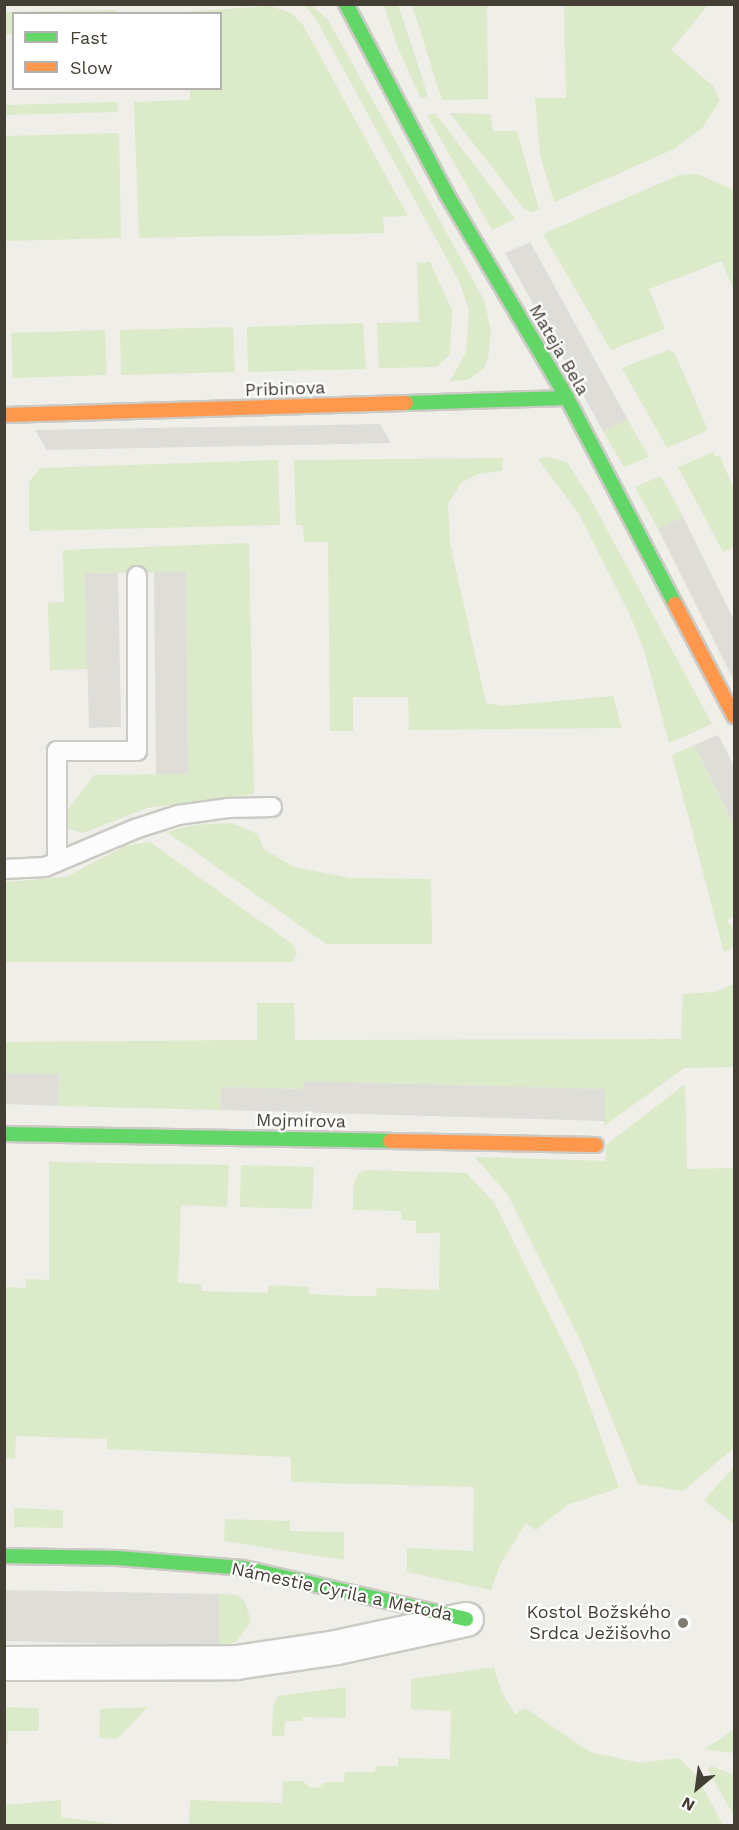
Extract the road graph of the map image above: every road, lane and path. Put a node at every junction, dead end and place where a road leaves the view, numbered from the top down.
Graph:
1 (346, 4) edge
2 (567, 398) junction
3 (4, 415) edge
4 (137, 576) dead end
5 (735, 717) edge
6 (272, 807) dead end
7 (57, 862) junction
8 (4, 869) edge
9 (4, 1134) edge
10 (596, 1145) dead end
11 (4, 1556) edge
12 (466, 1619) joint
13 (4, 1664) edge

1 - 2 street, Mateja Bela
2 - 3 street, Pribinova
2 - 5 street, Mateja Bela
4 - 7 lane
6 - 7 lane
7 - 8 lane
9 - 10 street, Mojmírova
11 - 12 street, Námestie Cyrila a Metoda
12 - 13 street, Námestie Cyrila a Metoda

